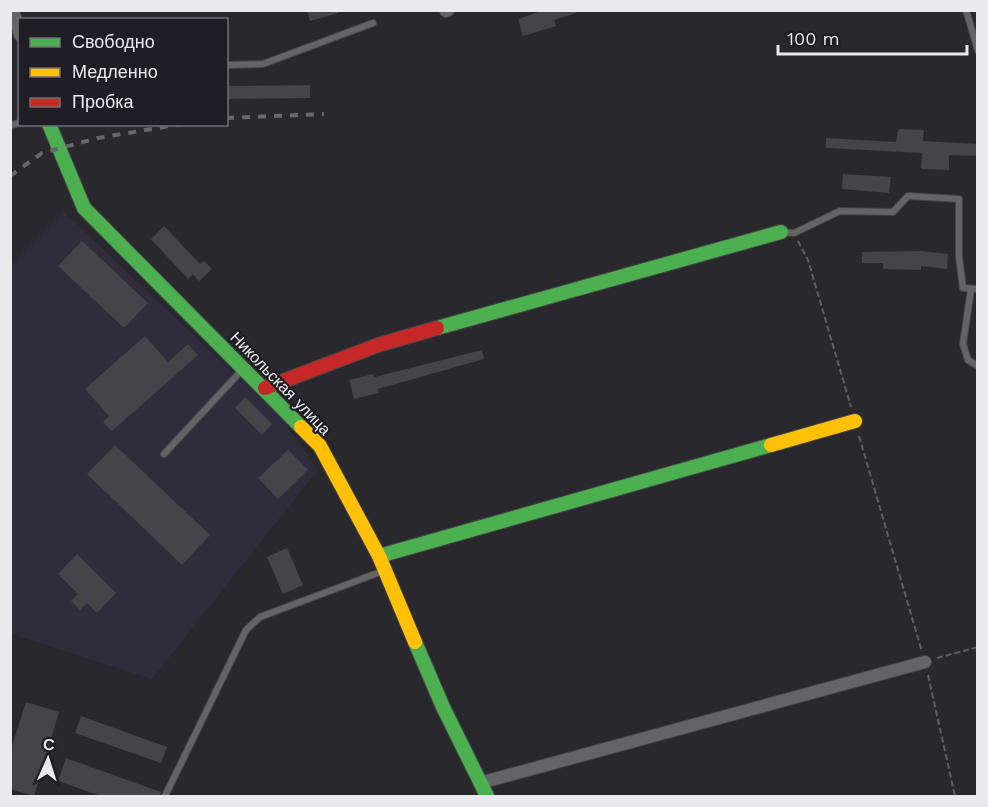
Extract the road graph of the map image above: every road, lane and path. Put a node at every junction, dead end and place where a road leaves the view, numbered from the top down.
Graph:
1 (13, 10) edge
2 (966, 10) edge
3 (374, 23) dead end
4 (18, 28) edge
5 (978, 51) edge
6 (228, 65) edge
7 (50, 126) edge
8 (788, 232) junction
9 (974, 289) edge
10 (978, 366) edge
11 (244, 367) junction
12 (265, 388) junction
13 (855, 421) junction
14 (164, 454) dead end
15 (379, 556) junction
16 (385, 570) junction
17 (978, 647) edge
18 (925, 662) junction
19 (480, 783) junction
20 (165, 796) edge
21 (487, 796) edge
22 (955, 796) edge

1 - 4 street
2 - 5 lane
3 - 6 lane
7 - 11 street, Никольская улица
8 - 9 lane
8 - 12 street
8 - 13 path
9 - 10 lane
11 - 12 street, Никольская улица
11 - 14 lane
12 - 15 street, Никольская улица
13 - 15 street
13 - 18 path
15 - 16 street, Никольская улица
16 - 19 street, Никольская улица
16 - 20 lane
17 - 18 path
18 - 19 street
18 - 22 path
19 - 21 street, Никольская улица

